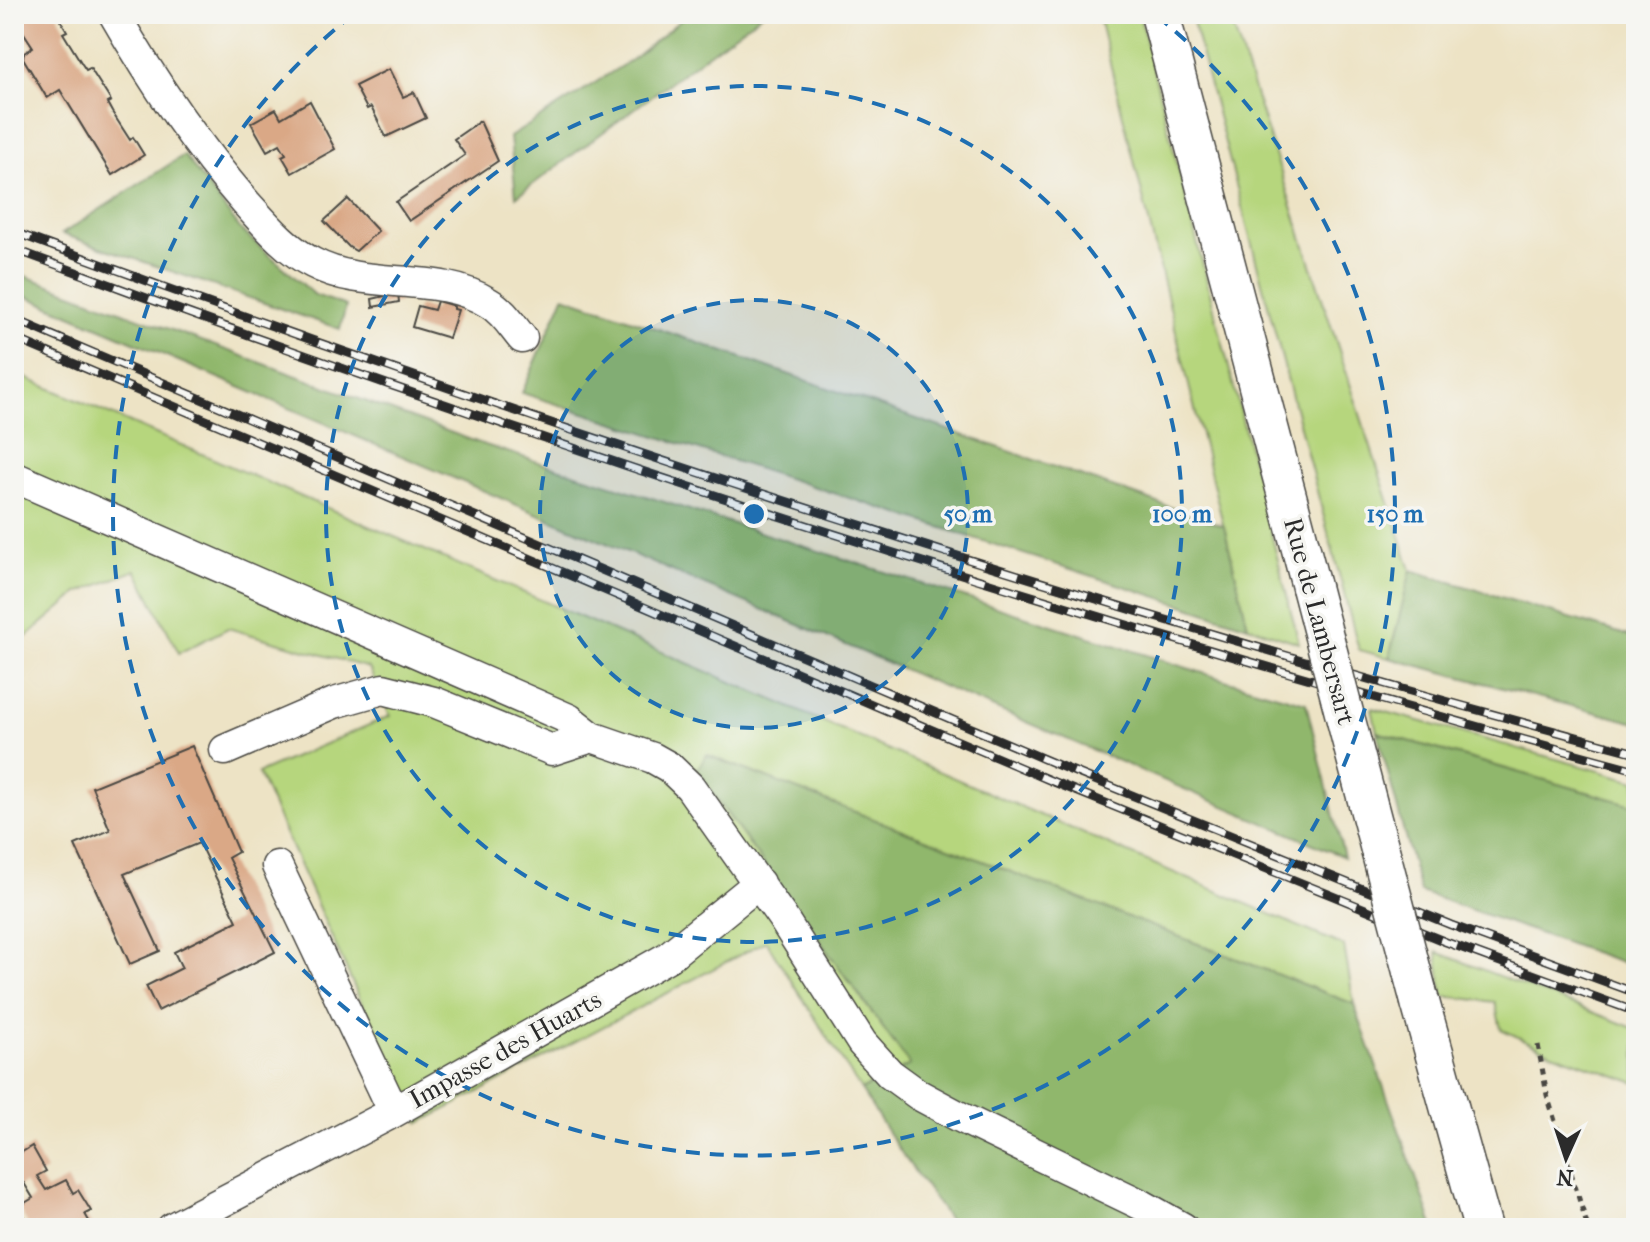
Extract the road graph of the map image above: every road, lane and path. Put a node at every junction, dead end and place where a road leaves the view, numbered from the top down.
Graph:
1 (114, 14) edge
2 (1160, 14) edge
3 (522, 338) dead end
4 (14, 477) edge
5 (592, 737) junction
6 (225, 750) dead end
7 (277, 866) dead end
8 (759, 883) junction
9 (1538, 1045) dead end
10 (394, 1112) junction
11 (172, 1228) edge
12 (1183, 1228) edge
13 (1483, 1228) edge
14 (1588, 1228) edge

1 - 3 street
2 - 13 main road, Rue de Lambersart, bridge
4 - 5 street
5 - 6 street
5 - 8 street
7 - 10 street, Impasse des Huarts
8 - 10 street, Impasse des Huarts
8 - 12 street
9 - 14 path
10 - 11 street

